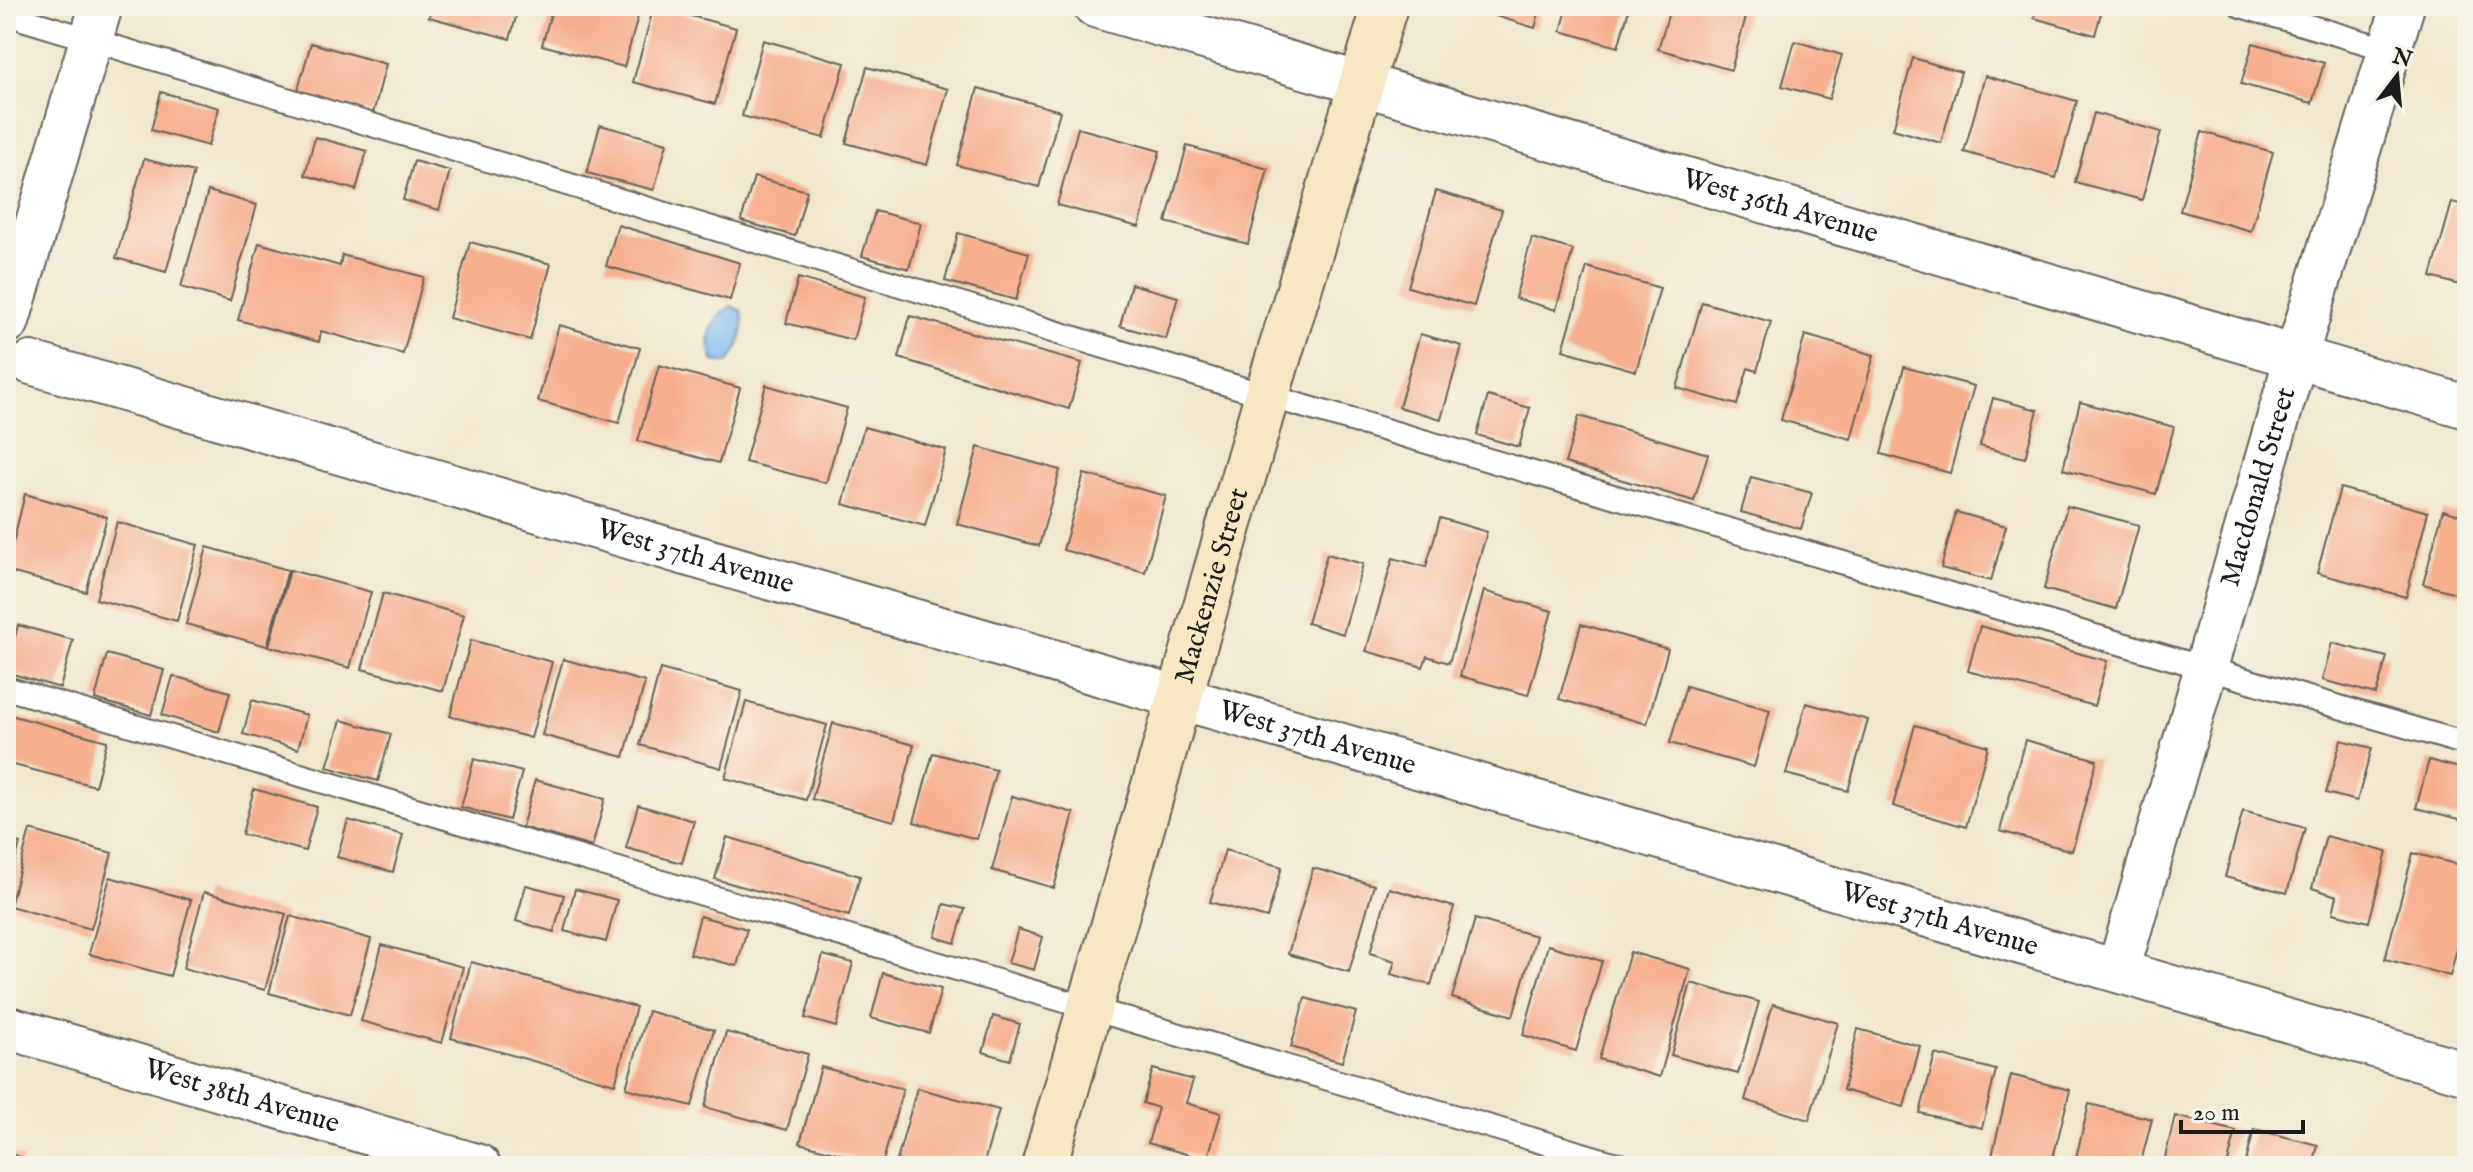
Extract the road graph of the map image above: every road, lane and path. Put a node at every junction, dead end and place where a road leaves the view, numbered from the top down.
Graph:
1 (1095, 6) edge
2 (1385, 6) edge
3 (2241, 6) edge
4 (2403, 6) edge
5 (6, 14) edge
6 (96, 23) edge
7 (2390, 50) junction
8 (1362, 85) junction
9 (7, 321) edge
10 (2296, 357) junction
11 (19, 374) edge
12 (1267, 395) junction
13 (2467, 407) edge
14 (2208, 670) junction
15 (6, 688) edge
16 (1180, 698) junction
17 (2467, 744) edge
18 (2118, 971) junction
19 (1087, 1009) junction
20 (6, 1027) edge
21 (2467, 1073) edge
22 (479, 1166) edge
23 (1044, 1166) edge
24 (1623, 1166) edge

1 - 8 street, West 36th Avenue
2 - 8 street, Mackenzie Street
3 - 7 lane
4 - 7 street, Macdonald Street
5 - 6 lane
6 - 9 street
6 - 12 lane
7 - 10 street, Macdonald Street
8 - 10 street, West 36th Avenue
8 - 12 street, Mackenzie Street
9 - 11 street
10 - 13 street, West 36th Avenue
10 - 14 street, Macdonald Street
11 - 16 street, West 37th Avenue
12 - 14 lane
12 - 16 street, Mackenzie Street
14 - 17 lane
14 - 18 street, Macdonald Street
15 - 19 lane
16 - 18 street, West 37th Avenue
16 - 19 street, Mackenzie Street
18 - 21 street, West 37th Avenue
19 - 23 street, Mackenzie Street
19 - 24 lane
20 - 22 street, West 38th Avenue

